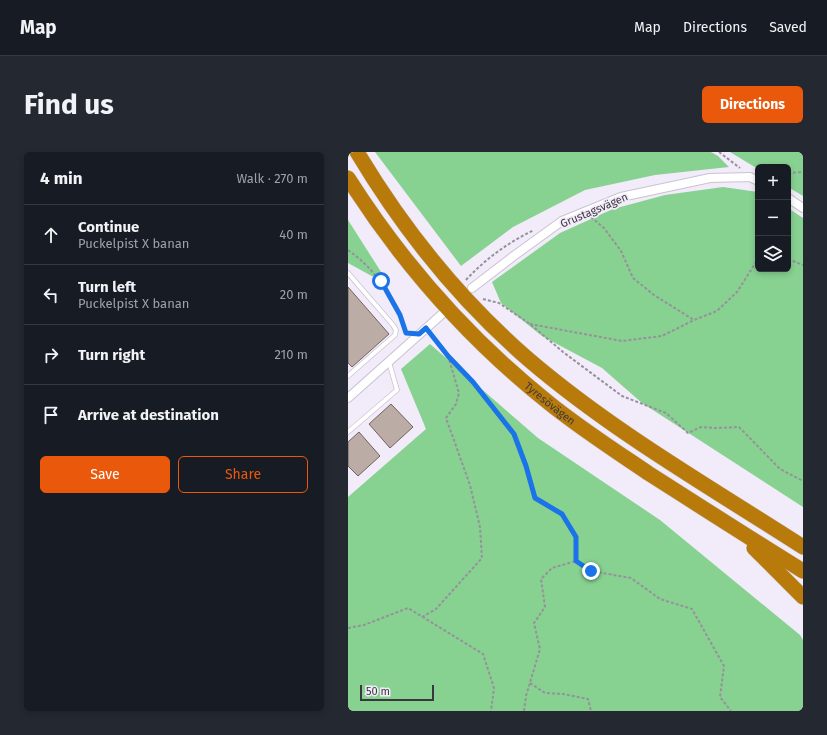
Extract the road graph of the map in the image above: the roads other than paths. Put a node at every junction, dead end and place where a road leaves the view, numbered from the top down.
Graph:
1 (357, 152) edge
2 (348, 178) edge
3 (755, 180) edge
4 (791, 200) edge
5 (803, 208) edge
6 (348, 273) edge
7 (472, 288) dead end
8 (441, 315) dead end
9 (389, 361) junction
10 (348, 376) edge
11 (348, 398) edge
12 (348, 432) edge
13 (734, 528) junction
14 (803, 547) edge
15 (803, 572) edge
16 (803, 597) edge

1 - 14 highway, Tyresövägen
2 - 13 highway, Tyresövägen
3 - 7 street, Grustagsvägen
4 - 5 street
6 - 10 lane
8 - 9 street
9 - 11 street
9 - 12 lane
13 - 15 highway, Tyresövägen
13 - 16 highway

